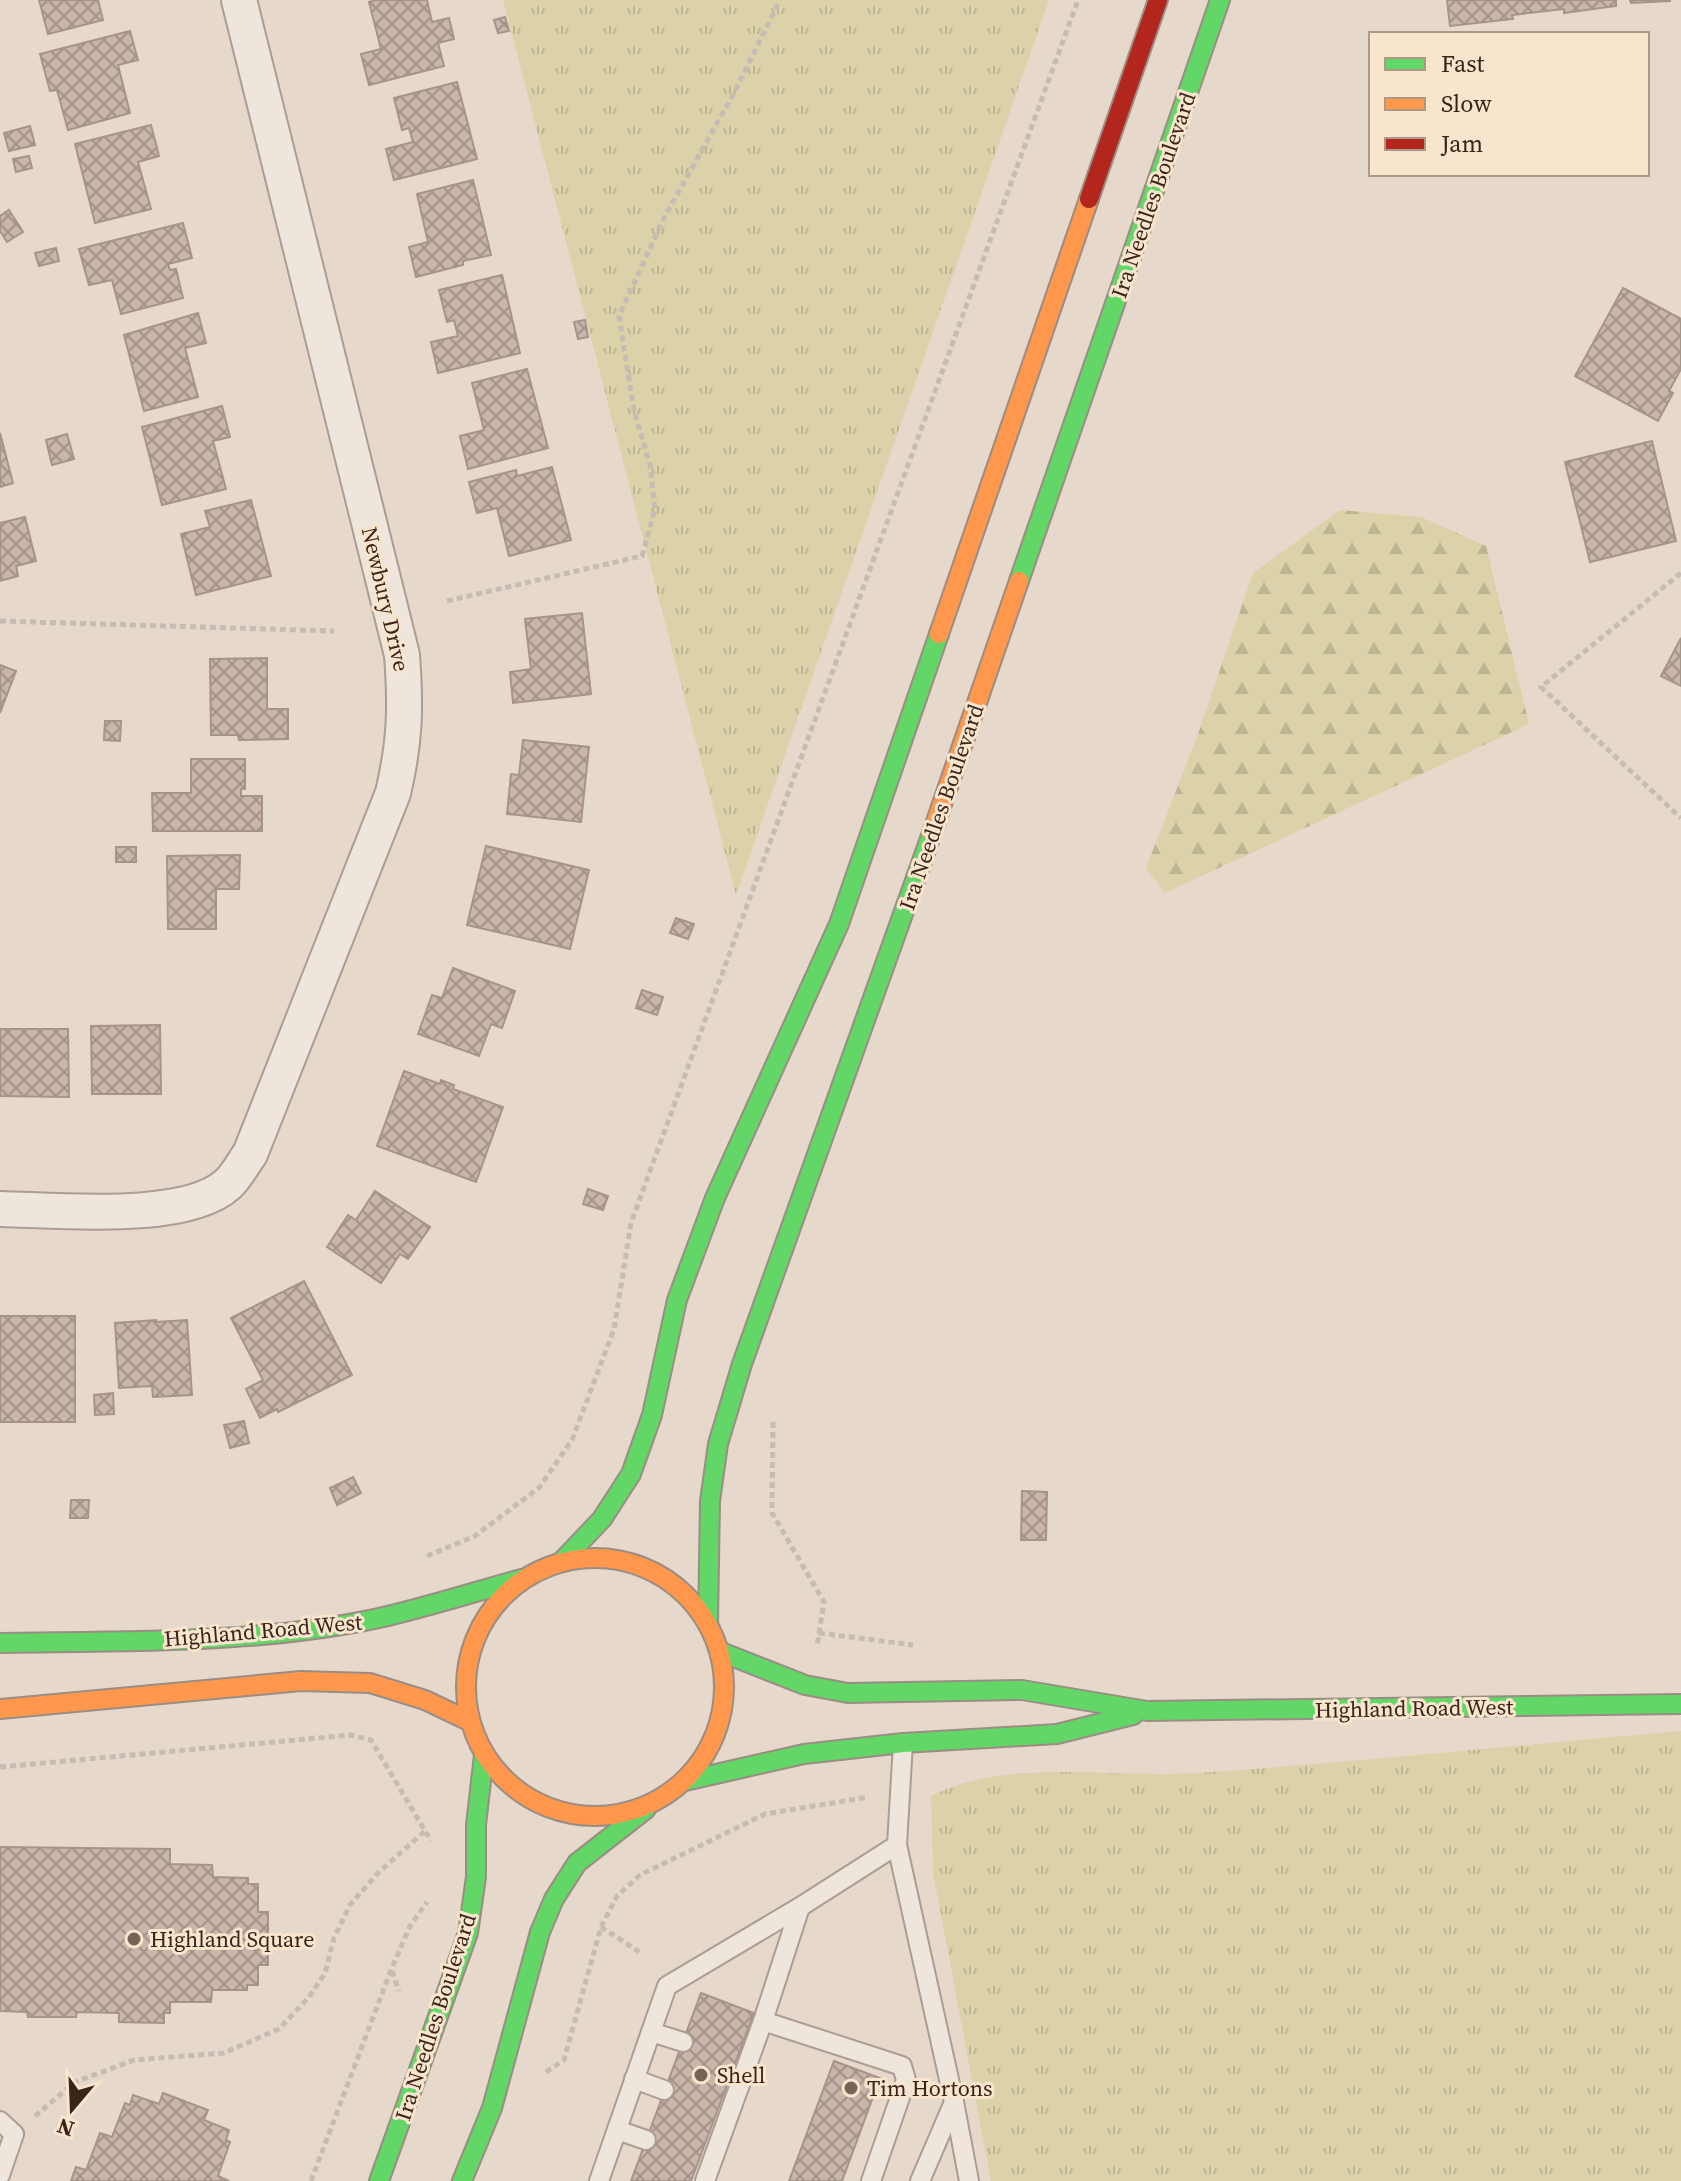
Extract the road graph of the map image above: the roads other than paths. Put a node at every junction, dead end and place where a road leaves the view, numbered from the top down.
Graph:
1 (239, 0) edge
2 (1158, 0) edge
3 (1220, 0) edge
4 (0, 1209) edge
5 (562, 1561) junction
6 (521, 1579) junction
7 (708, 1623) junction
8 (0, 1643) edge
9 (721, 1652) junction
10 (1681, 1704) edge
11 (0, 1709) edge
12 (1147, 1711) junction
13 (469, 1721) junction
14 (903, 1743) junction
15 (484, 1755) junction
16 (685, 1781) junction
17 (651, 1805) junction
18 (897, 1845) junction
19 (800, 1907) junction
20 (763, 2021) junction
21 (651, 2032) junction
22 (683, 2042) dead end
23 (634, 2079) junction
24 (664, 2090) dead end
25 (954, 2102) junction
26 (0, 2121) edge
27 (617, 2130) junction
28 (646, 2140) dead end
29 (0, 2175) edge
30 (379, 2181) edge
31 (462, 2181) edge
32 (599, 2181) edge
33 (705, 2181) edge
34 (871, 2181) edge
35 (920, 2181) edge
36 (969, 2181) edge

1 - 4 street, Newbury Drive
2 - 5 main road
3 - 7 main road, Ira Needles Boulevard
5 - 6 main road
5 - 7 main road
6 - 8 main road, Highland Road West
6 - 13 main road
7 - 9 main road
9 - 12 main road, Highland Road West
9 - 16 main road
10 - 12 main road, Highland Road West
11 - 13 main road
12 - 14 main road, Highland Road West
13 - 15 main road
14 - 16 main road, Highland Road West
14 - 18 lane
15 - 17 main road
15 - 30 main road, Ira Needles Boulevard
16 - 17 main road
17 - 31 main road
18 - 19 lane
18 - 25 lane
19 - 20 lane
19 - 21 lane
20 - 33 lane
20 - 34 lane
21 - 22 lane
21 - 23 lane
23 - 24 lane
23 - 27 lane
25 - 35 lane
25 - 36 lane
26 - 29 lane
27 - 28 lane
27 - 32 lane

